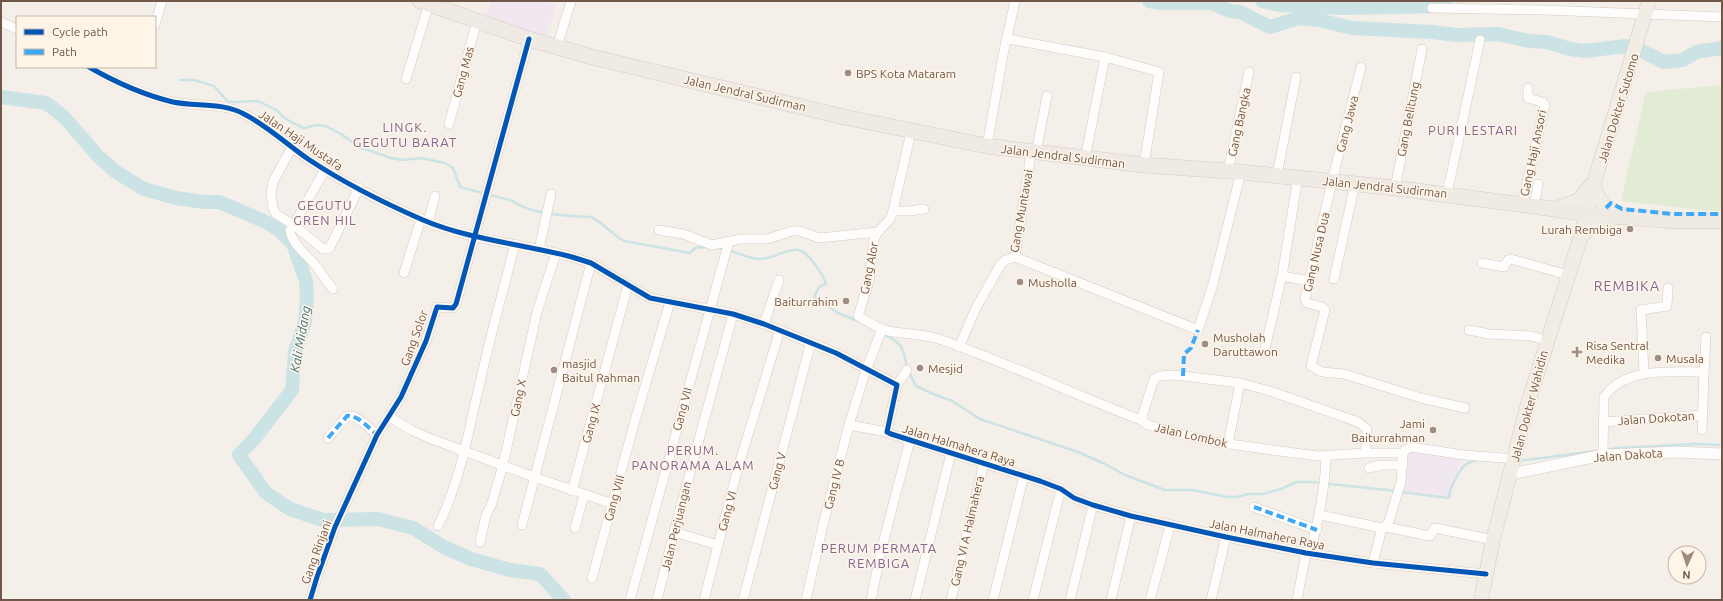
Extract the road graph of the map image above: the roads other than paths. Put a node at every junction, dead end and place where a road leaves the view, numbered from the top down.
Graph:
1 (162, 1) edge
2 (571, 1) edge
3 (1015, 1) edge
4 (424, 3) edge
5 (1473, 5) edge
6 (1537, 7) edge
7 (1432, 8) dead end
8 (1647, 8) edge
9 (1722, 18) edge
10 (477, 21) junction
11 (1, 22) edge
12 (156, 22) edge
13 (16, 29) edge
14 (529, 39) junction
15 (1008, 40) junction
16 (1480, 40) dead end
17 (557, 47) junction
18 (1422, 49) dead end
19 (1105, 57) junction
20 (1362, 67) dead end
21 (92, 68) edge
22 (1249, 72) dead end
23 (1296, 77) dead end
24 (406, 79) dead end
25 (1528, 88) dead end
26 (1047, 96) dead end
27 (449, 124) dead end
28 (911, 132) junction
29 (987, 146) junction
30 (292, 148) junction
31 (1033, 153) junction
32 (1085, 159) junction
33 (1144, 165) junction
34 (325, 170) junction
35 (1234, 171) junction
36 (1277, 175) junction
37 (1298, 177) junction
38 (1332, 181) junction
39 (1595, 183) junction
40 (1355, 184) junction
41 (1538, 184) dead end
42 (359, 188) junction
43 (1395, 188) junction
44 (551, 194) dead end
45 (1447, 194) junction
46 (435, 196) dead end
47 (1528, 205) junction
48 (1554, 208) junction
49 (924, 209) dead end
50 (893, 211) junction
51 (1586, 214) junction
52 (1618, 217) junction
53 (425, 220) junction
54 (1722, 221) edge
55 (294, 225) junction
56 (659, 230) dead end
57 (878, 232) junction
58 (476, 236) junction
59 (1581, 236) junction
60 (515, 244) junction
61 (727, 246) junction
62 (539, 249) junction
63 (556, 253) junction
64 (1015, 257) junction
65 (591, 263) junction
66 (1482, 263) dead end
67 (404, 273) dead end
68 (1568, 275) junction
69 (1282, 276) junction
70 (1334, 279) dead end
71 (779, 280) dead end
72 (1309, 281) junction
73 (628, 285) junction
74 (1668, 288) dead end
75 (333, 289) dead end
76 (670, 302) junction
77 (709, 309) junction
78 (733, 314) junction
79 (764, 324) junction
80 (780, 330) junction
81 (1469, 330) dead end
82 (881, 332) junction
83 (1706, 337) dead end
84 (1548, 341) junction
85 (811, 342) junction
86 (959, 347) junction
87 (1264, 353) dead end
88 (866, 370) junction
89 (906, 370) dead end
90 (1704, 372) junction
91 (1644, 373) junction
92 (1240, 383) junction
93 (897, 385) junction
94 (1465, 408) dead end
95 (1702, 415) junction
96 (389, 417) junction
97 (1141, 420) junction
98 (1603, 422) junction
99 (849, 424) junction
100 (1702, 430) dead end
101 (887, 432) junction
102 (377, 435) junction
103 (328, 438) dead end
104 (910, 440) junction
105 (1228, 444) junction
106 (465, 450) junction
107 (1602, 452) junction
108 (952, 453) junction
109 (1365, 453) junction
110 (1404, 453) junction
111 (1722, 454) edge
112 (1326, 457) junction
113 (984, 462) junction
114 (503, 465) junction
115 (1403, 465) junction
116 (1513, 467) junction
117 (1369, 468) dead end
118 (1024, 476) junction
119 (534, 478) junction
120 (1061, 489) junction
121 (572, 491) junction
122 (584, 495) junction
123 (613, 504) junction
124 (1093, 506) junction
125 (1254, 507) dead end
126 (343, 512) joint
127 (1320, 515) junction
128 (1131, 516) junction
129 (522, 525) dead end
130 (438, 526) dead end
131 (1170, 526) junction
132 (1384, 527) junction
133 (575, 528) dead end
134 (1317, 530) junction
135 (674, 532) junction
136 (1226, 537) junction
137 (1493, 540) junction
138 (480, 542) dead end
139 (718, 545) junction
140 (1308, 553) junction
141 (1374, 562) junction
142 (1486, 574) junction
143 (592, 578) dead end
144 (310, 600) edge
145 (630, 600) edge
146 (657, 600) edge
147 (704, 600) edge
148 (743, 600) edge
149 (806, 600) edge
150 (872, 600) edge
151 (915, 600) edge
152 (951, 600) edge
153 (993, 600) edge
154 (1033, 600) edge
155 (1070, 600) edge
156 (1111, 600) edge
157 (1150, 600) edge
158 (1211, 600) edge
159 (1297, 600) edge
160 (1481, 600) edge

1 - 12 street
2 - 17 street
3 - 15 street
4 - 10 highway, Jalan Jendral Sudirman
4 - 24 street
5 - 6 street
5 - 7 street
6 - 8 street
8 - 9 street
8 - 39 main road, Jalan Dokter Sutomo
10 - 14 highway, Jalan Jendral Sudirman
10 - 27 street, Gang Mas
11 - 13 street
14 - 17 highway, Jalan Jendral Sudirman
14 - 58 street, Gang Solor
15 - 19 street
15 - 29 street
16 - 45 street
17 - 28 highway, Jalan Jendral Sudirman
18 - 43 street, Gang Belitung
19 - 32 street
19 - 33 street
20 - 38 street, Gang Jawa
21 - 30 street, Jalan Haji Mustafa
22 - 35 street, Gang Bangka
23 - 36 street
25 - 47 street, Gang Haji Ansori
26 - 31 street, Gang Muntawai
28 - 29 highway, Jalan Jendral Sudirman
28 - 50 street, Gang Alor
29 - 31 highway, Jalan Jendral Sudirman
30 - 34 street, Jalan Haji Mustafa
30 - 55 street
31 - 32 highway, Jalan Jendral Sudirman
31 - 64 street, Gang Muntawai
32 - 33 highway, Jalan Jendral Sudirman
33 - 35 highway, Jalan Jendral Sudirman
34 - 42 street, Jalan Haji Mustafa
34 - 55 street
35 - 36 highway, Jalan Jendral Sudirman
35 - 64 street, Gang Bangka
36 - 37 highway, Jalan Jendral Sudirman
37 - 38 highway, Jalan Jendral Sudirman
37 - 69 street
38 - 40 highway, Jalan Jendral Sudirman
38 - 72 street, Gang Nusa Dua
39 - 48 main road
39 - 51 main road, Jalan Dokter Sutomo
39 - 52 main road
40 - 43 highway, Jalan Jendral Sudirman
40 - 70 street
41 - 47 street, Gang Haji Ansori
42 - 53 street, Jalan Haji Mustafa
42 - 55 street
43 - 45 highway, Jalan Jendral Sudirman
44 - 62 street
45 - 47 highway, Jalan Jendral Sudirman
46 - 53 street
47 - 48 highway, Jalan Jendral Sudirman
48 - 51 highway, Jalan Jendral Sudirman
49 - 50 street
50 - 57 street, Gang Alor
51 - 52 highway, Jalan Jendral Sudirman
51 - 59 main road, Jalan Dokter Wahidin
52 - 54 highway, Jalan Jendral Sudirman
52 - 59 main road
53 - 58 street, Jalan Haji Mustafa
53 - 67 street
55 - 75 street
56 - 61 street
57 - 61 street
57 - 82 street, Gang Alor
58 - 60 street
58 - 96 street, Gang Solor
59 - 68 main road, Jalan Dokter Wahidin
60 - 62 street
60 - 106 street
61 - 77 street, Gang VII
62 - 63 street
63 - 65 street
63 - 114 street, Gang X
64 - 86 street, Gang Muntawai
65 - 73 street
65 - 119 street
66 - 68 street
68 - 84 main road, Jalan Dokter Wahidin
69 - 72 street
69 - 87 street
71 - 79 street
72 - 94 street, Gang Nusa Dua
73 - 76 street
73 - 121 street, Gang IX
74 - 91 street
76 - 77 street
76 - 123 street, Gang VIII
77 - 78 street
77 - 145 street, Gang VII
78 - 79 street
78 - 135 street, Jalan Perjuangan
79 - 80 street
80 - 85 street
80 - 139 street, Gang VI
81 - 84 street
82 - 86 street, Jalan Lombok
82 - 88 street
83 - 90 street
84 - 116 main road, Jalan Dokter Wahidin
85 - 88 street
85 - 148 street, Gang V
86 - 97 street, Jalan Lombok
88 - 93 street
88 - 99 street, Gang IV B
89 - 93 street, Jalan Halmahera Raya
90 - 91 street, Jalan Dokotan
90 - 95 street, Jalan Dokotan
91 - 98 street, Jalan Dokotan
92 - 97 street
92 - 105 street
92 - 109 street
93 - 101 street, Jalan Halmahera Raya
95 - 98 street, Jalan Dokotan
95 - 100 street
96 - 102 street, Gang Solor
96 - 106 street
97 - 105 street, Jalan Lombok
98 - 107 street, Jalan Dokotan
99 - 101 street
99 - 149 street, Gang IV B
101 - 104 street, Jalan Halmahera Raya
102 - 103 street
102 - 126 street, Gang Solor
104 - 108 street, Jalan Halmahera Raya
104 - 150 street
105 - 112 street, Jalan Lombok
106 - 114 street
106 - 130 street
107 - 111 street, Jalan Dakota
107 - 116 street, Jalan Dakota
108 - 113 street, Jalan Halmahera Raya
108 - 151 street
109 - 110 street, Jalan Lombok
109 - 112 street, Jalan Lombok
110 - 115 street
110 - 116 street, Jalan Lombok
112 - 127 street
113 - 118 street, Jalan Halmahera Raya
113 - 152 street, Gang VI A Halmahera
114 - 119 street
114 - 138 street, Gang X
115 - 117 street
115 - 132 street
116 - 137 main road, Jalan Dokter Wahidin
118 - 120 street, Jalan Halmahera Raya
118 - 153 street
119 - 121 street
119 - 129 street
120 - 124 street, Jalan Halmahera Raya
120 - 154 street
121 - 122 street
122 - 123 street
122 - 133 street
123 - 143 street, Gang VIII
124 - 128 street, Jalan Halmahera Raya
124 - 155 street
125 - 134 street
126 - 144 street, Gang Rinjani
127 - 132 street
127 - 134 street
128 - 131 street, Jalan Halmahera Raya
128 - 156 street
131 - 136 street, Jalan Halmahera Raya
131 - 157 street
132 - 137 street
132 - 141 street
134 - 140 street
135 - 139 street
135 - 146 street, Jalan Perjuangan
136 - 140 street, Jalan Halmahera Raya
136 - 158 street
137 - 142 main road, Jalan Dokter Wahidin
139 - 147 street, Gang VI
140 - 141 street, Jalan Halmahera Raya
140 - 159 street
141 - 142 street, Jalan Halmahera Raya
142 - 160 main road, Jalan Dokter Wahidin

